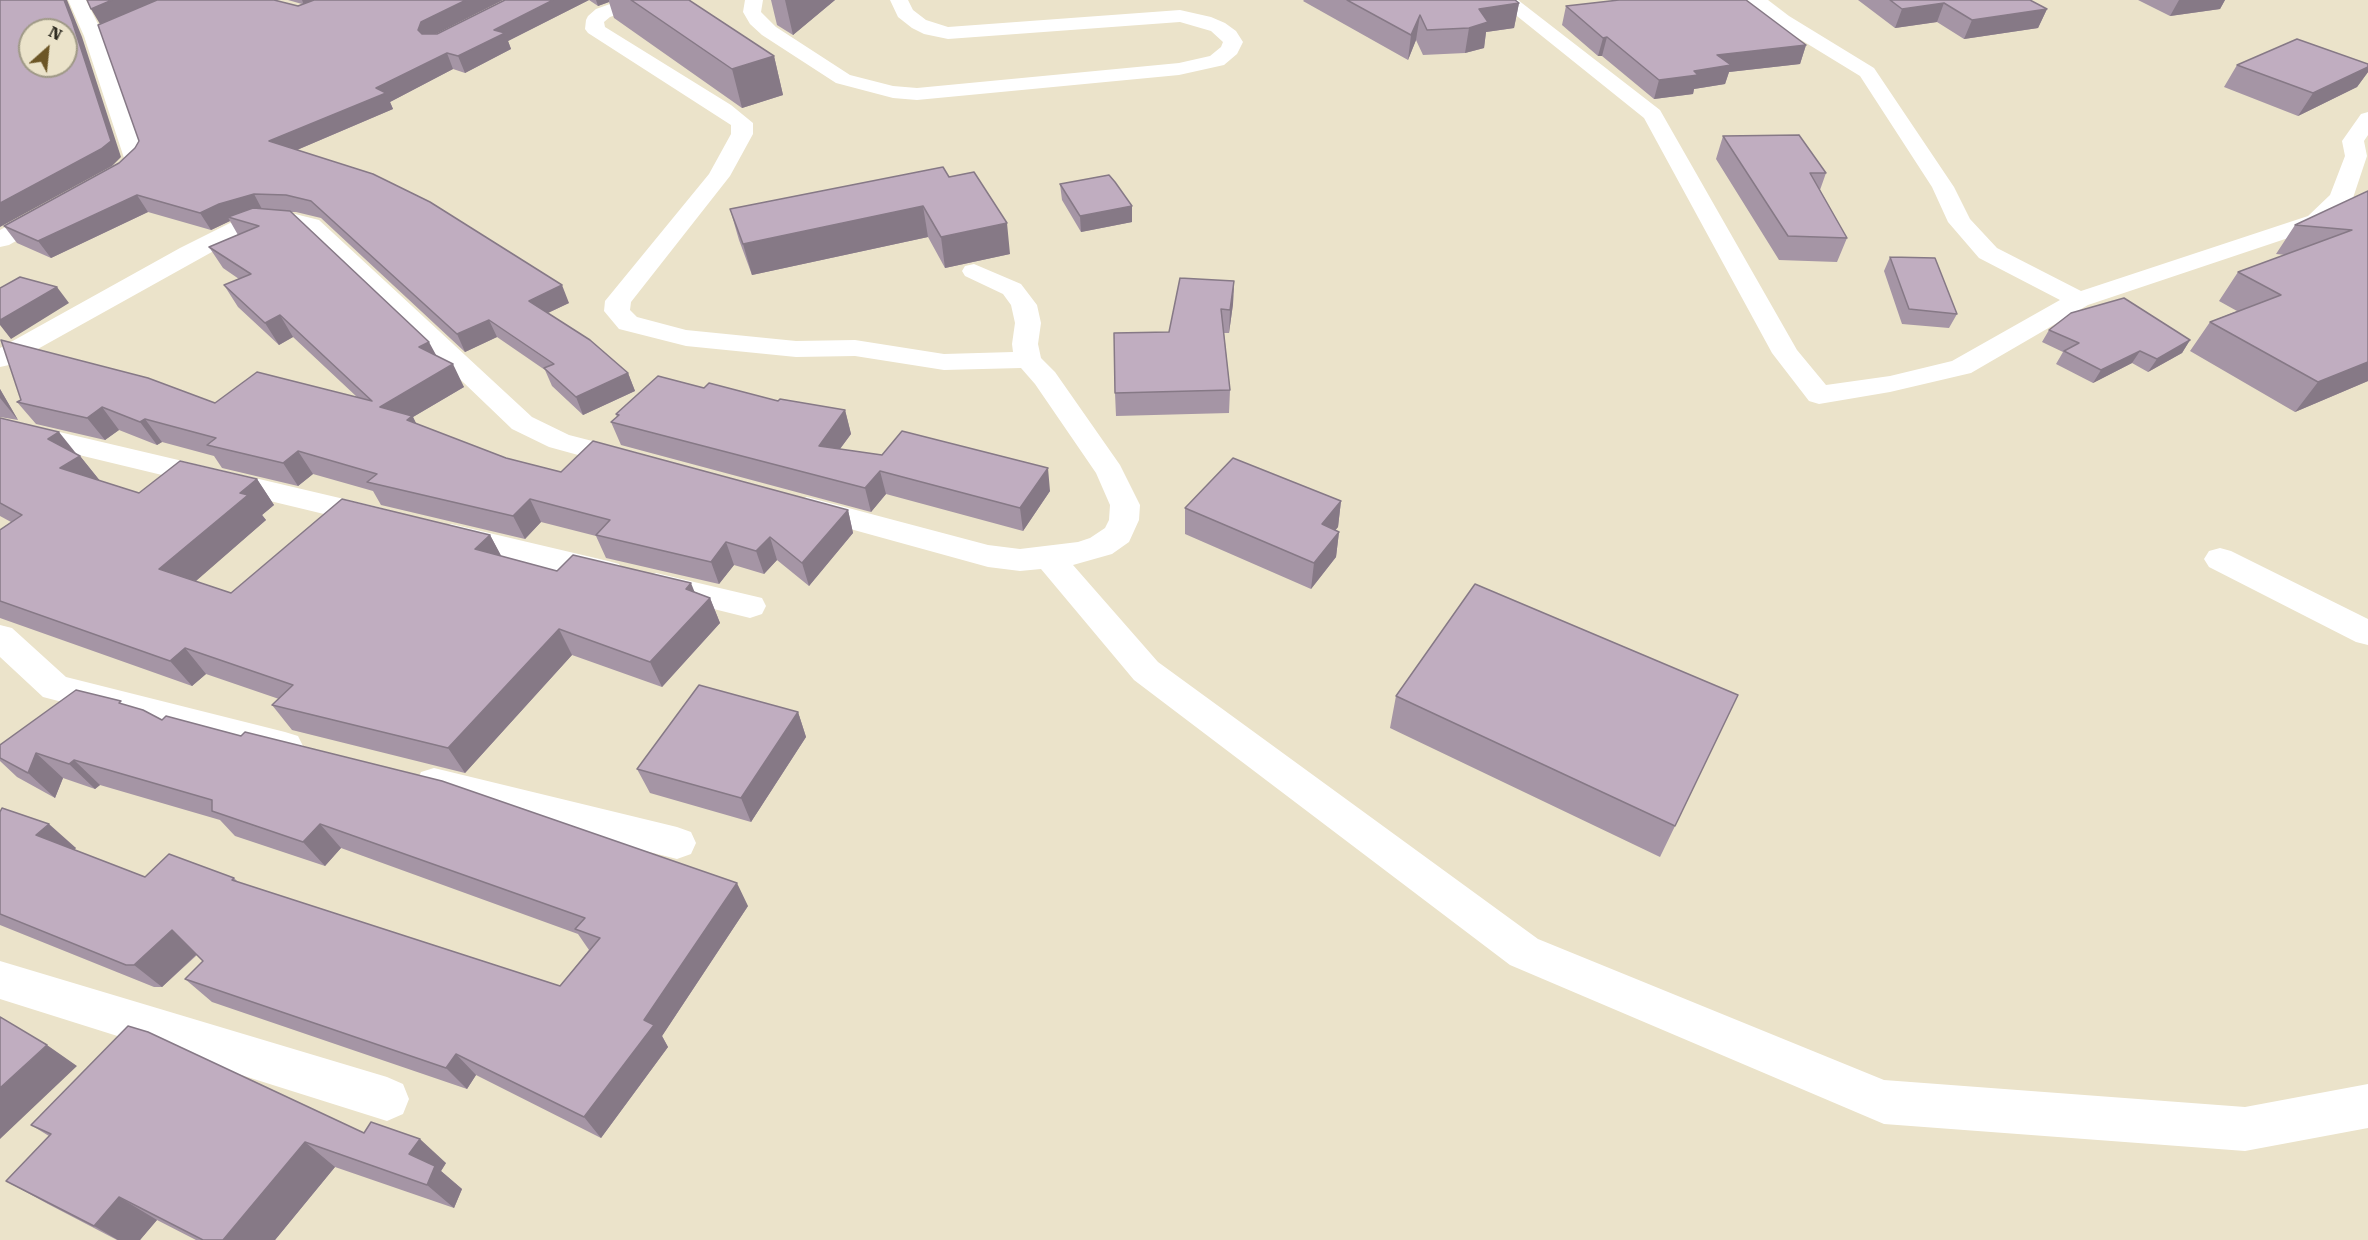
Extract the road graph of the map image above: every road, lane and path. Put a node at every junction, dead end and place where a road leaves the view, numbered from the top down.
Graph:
1 (77, 0) edge
2 (638, 0) edge
3 (754, 0) edge
4 (899, 0) edge
5 (1506, 0) edge
6 (1756, 0) edge
7 (115, 27) edge
8 (94, 36) junction
9 (2368, 118) edge
10 (93, 189) edge
11 (73, 200) edge
12 (0, 240) edge
13 (974, 271) dead end
14 (2079, 300) junction
15 (0, 359) edge
16 (1028, 360) junction
17 (0, 427) edge
18 (652, 466) edge
19 (779, 500) edge
20 (1048, 556) junction
21 (2220, 559) dead end
22 (750, 606) dead end
23 (2368, 633) edge
24 (0, 637) edge
25 (320, 754) edge
26 (400, 774) edge
27 (677, 843) dead end
28 (0, 980) edge
29 (387, 1099) dead end
30 (2368, 1106) edge

1 - 8 street
2 - 16 street
3 - 4 street
5 - 14 street
6 - 14 street
7 - 8 street
8 - 10 street
9 - 14 street
11 - 12 street
13 - 16 street
15 - 18 street
16 - 20 street
17 - 22 street
19 - 20 street
20 - 30 street
21 - 23 street
24 - 25 street
26 - 27 street
28 - 29 street

